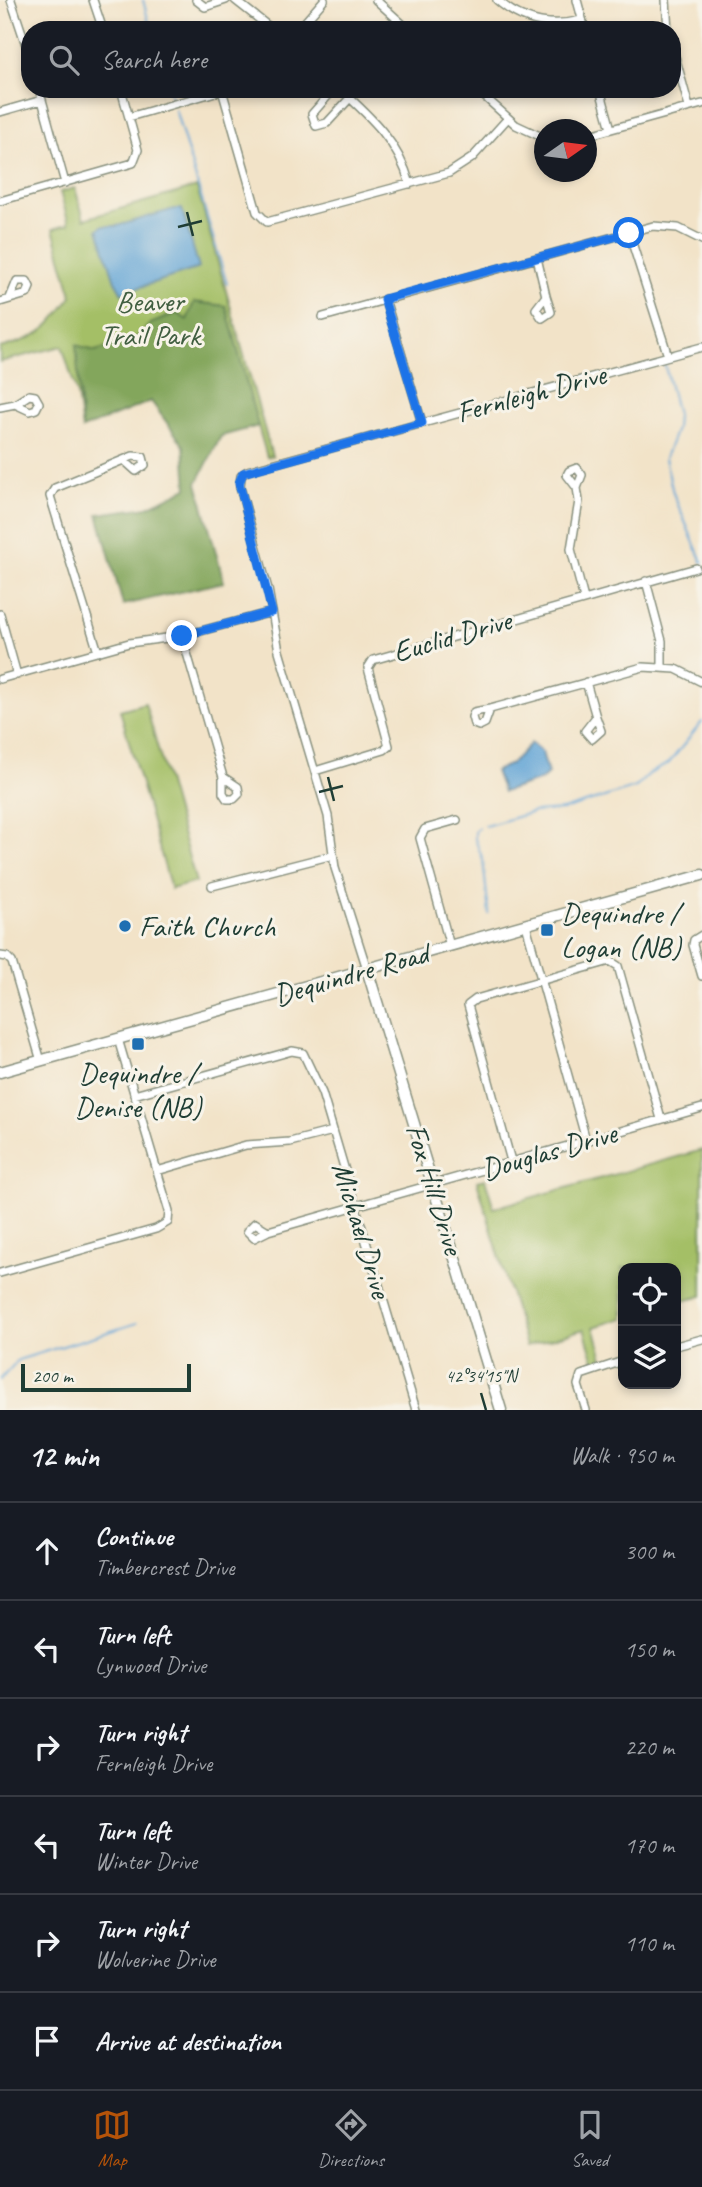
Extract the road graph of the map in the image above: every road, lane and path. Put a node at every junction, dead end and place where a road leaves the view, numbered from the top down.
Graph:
1 (11, 0) edge
2 (93, 0) edge
3 (195, 0) edge
4 (226, 0) edge
5 (235, 0) edge
6 (324, 0) edge
7 (376, 0) edge
8 (497, 0) edge
9 (577, 0) edge
10 (666, 0) edge
11 (582, 20) joint
12 (100, 21) edge
13 (261, 21) edge
14 (306, 21) edge
15 (399, 21) edge
16 (535, 21) edge
17 (578, 21) edge
18 (667, 21) edge
19 (21, 30) edge
20 (681, 78) edge
21 (124, 98) edge
22 (196, 98) edge
23 (226, 98) edge
24 (326, 98) edge
25 (350, 98) joint
26 (486, 98) edge
27 (602, 98) edge
28 (42, 100) joint
29 (702, 104) edge
30 (689, 107) junction
31 (0, 112) edge
32 (129, 117) junction
33 (508, 118) junction
34 (611, 129) junction
35 (597, 133) edge
36 (534, 134) edge
37 (65, 183) junction
38 (410, 184) junction
39 (0, 201) edge
40 (629, 233) junction
41 (702, 240) edge
42 (537, 258) junction
43 (546, 296) dead end
44 (10, 298) dead end
45 (384, 299) junction
46 (0, 302) edge
47 (323, 317) dead end
48 (702, 346) edge
49 (668, 356) junction
50 (15, 404) dead end
51 (0, 407) edge
52 (422, 423) junction
53 (126, 462) dead end
54 (577, 488) dead end
55 (696, 568) dead end
56 (646, 582) junction
57 (584, 599) junction
58 (272, 612) junction
59 (0, 614) edge
60 (182, 636) junction
61 (98, 652) junction
62 (662, 666) junction
63 (17, 675) junction
64 (0, 679) edge
65 (702, 681) edge
66 (586, 682) junction
67 (490, 709) dead end
68 (596, 717) dead end
69 (314, 771) junction
70 (223, 777) dead end
71 (457, 820) dead end
72 (333, 855) junction
73 (702, 875) edge
74 (212, 886) dead end
75 (526, 925) junction
76 (698, 938) edge
77 (450, 946) junction
78 (0, 956) edge
79 (367, 969) junction
80 (702, 976) edge
81 (542, 980) junction
82 (118, 1040) junction
83 (41, 1061) junction
84 (0, 1072) edge
85 (134, 1095) junction
86 (702, 1108) edge
87 (661, 1119) junction
88 (333, 1131) junction
89 (586, 1140) junction
90 (511, 1161) junction
91 (157, 1171) junction
92 (433, 1182) junction
93 (355, 1206) junction
94 (268, 1231) dead end
95 (0, 1273) edge
96 (702, 1339) edge
97 (681, 1345) edge
98 (618, 1362) edge
99 (416, 1410) edge
100 (501, 1410) edge
101 (586, 1410) edge

1 - 19 street
2 - 12 street
3 - 4 street
5 - 13 street
6 - 14 street
7 - 15 street
8 - 16 street
9 - 11 street
10 - 18 street
11 - 17 street
20 - 30 street
21 - 32 street
22 - 32 street
23 - 38 street
24 - 25 street
25 - 38 street
26 - 33 street
27 - 34 street
28 - 31 street
28 - 37 street
29 - 30 street
30 - 34 street
32 - 37 street
33 - 36 street
33 - 38 street
34 - 35 street
37 - 39 street
40 - 41 street
40 - 42 street
40 - 49 street
42 - 43 street
42 - 45 street
44 - 46 street
45 - 47 street
45 - 52 street
48 - 49 street, Fernleigh Drive
49 - 52 street, Fernleigh Drive
50 - 51 street
52 - 58 street, Fernleigh Drive
53 - 61 street
54 - 57 street
55 - 56 street, Euclid Drive
56 - 57 street, Euclid Drive
56 - 62 street
57 - 69 street, Euclid Drive
58 - 60 street
58 - 69 street
59 - 63 street
60 - 61 street
60 - 70 street
61 - 63 street
62 - 65 street
62 - 66 street
63 - 64 street
66 - 67 street
66 - 68 street
69 - 72 street
71 - 77 street
72 - 74 street
72 - 79 street
73 - 75 main road, Dequindre Road
75 - 77 main road, Dequindre Road
75 - 81 street
76 - 80 street
77 - 79 main road, Dequindre Road
78 - 83 street
79 - 82 main road, Dequindre Road
79 - 92 main road, Fox Hill Drive
81 - 87 street
81 - 89 street
81 - 90 street
82 - 83 main road, Dequindre Road
82 - 85 street
83 - 84 main road, Dequindre Road
85 - 88 street, Michael Drive
85 - 91 street
86 - 87 street, Douglas Drive
87 - 89 street, Douglas Drive
88 - 91 street
88 - 93 street, Michael Drive
89 - 90 street, Douglas Drive
90 - 92 street, Douglas Drive
91 - 95 street
92 - 93 street, Douglas Drive
92 - 100 main road, Fox Hill Drive
93 - 94 street, Douglas Drive
93 - 99 street, Michael Drive
96 - 97 street
98 - 101 street

